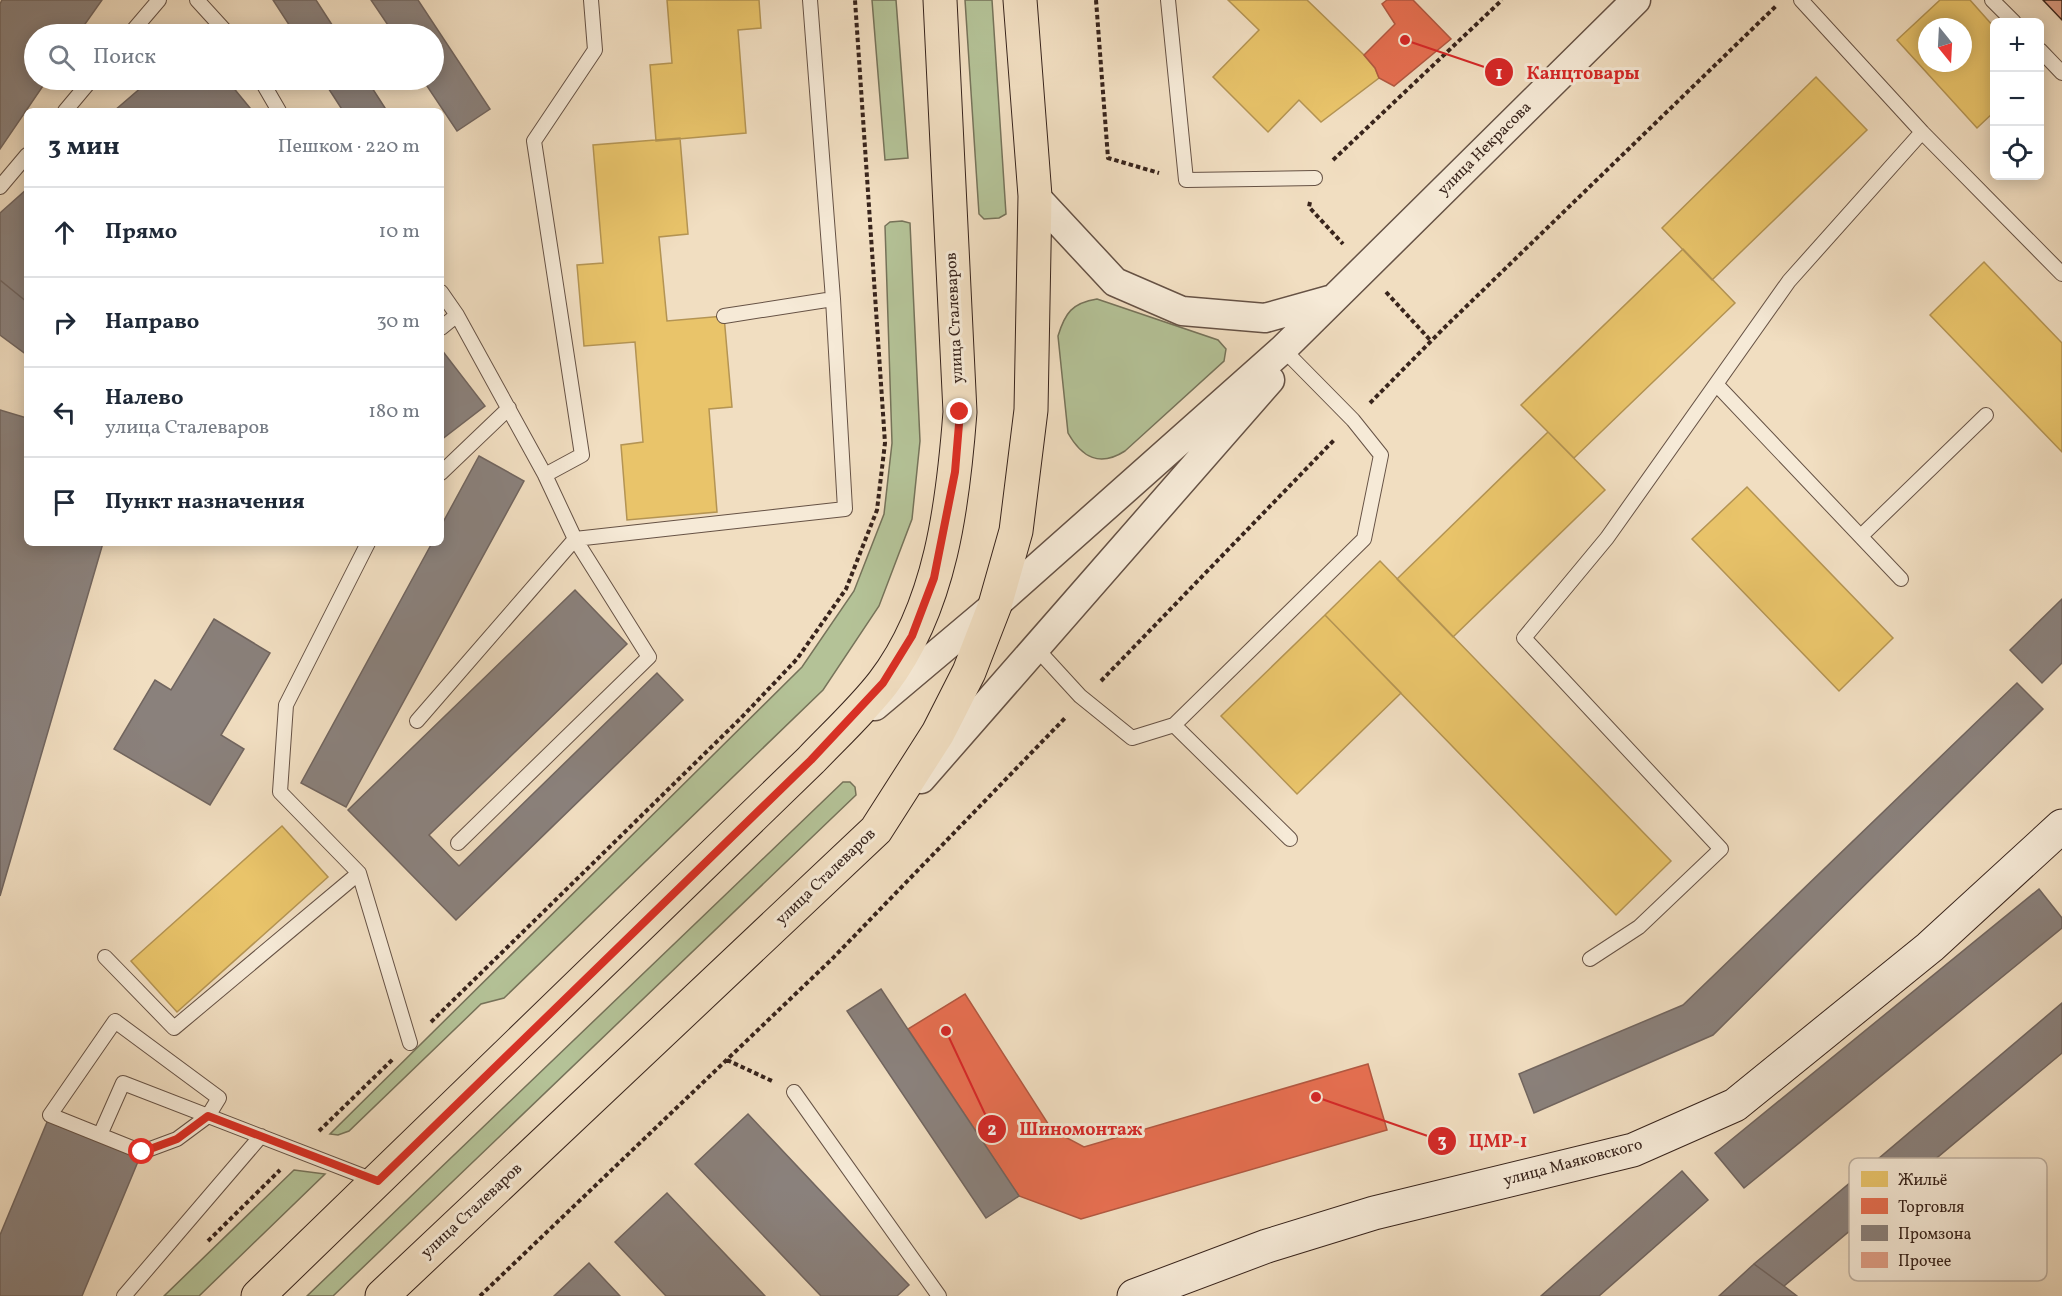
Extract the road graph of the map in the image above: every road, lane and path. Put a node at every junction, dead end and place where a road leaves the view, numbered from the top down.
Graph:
1 (159, 0) edge
2 (197, 0) edge
3 (591, 0) edge
4 (810, 0) edge
5 (855, 0) edge
6 (940, 0) edge
7 (1020, 0) edge
8 (1096, 0) edge
9 (1168, 0) edge
10 (1502, 0) edge
11 (1636, 0) edge
12 (1782, 0) edge
13 (1801, 0) edge
14 (1992, 0) edge
15 (2010, 18) edge
16 (139, 24) edge
17 (219, 24) edge
18 (2044, 54) edge
19 (2062, 73) edge
20 (83, 90) edge
21 (267, 90) edge
22 (68, 108) edge
23 (277, 108) edge
24 (1922, 132) junction
25 (24, 159) edge
26 (1315, 178) joint
27 (1186, 180) junction
28 (0, 187) edge
29 (1035, 196) junction
30 (2062, 274) edge
31 (444, 296) edge
32 (833, 299) junction
33 (1335, 299) junction
34 (457, 315) junction
35 (724, 316) dead end
36 (444, 326) edge
37 (1287, 353) junction
38 (1716, 384) junction
39 (509, 408) junction
40 (1986, 415) dead end
41 (1353, 420) junction
42 (444, 470) edge
43 (545, 475) junction
44 (1861, 536) junction
45 (575, 539) junction
46 (366, 546) edge
47 (1901, 579) dead end
48 (995, 605) junction
49 (1036, 648) junction
50 (1083, 699) junction
51 (417, 721) dead end
52 (1174, 725) junction
53 (811, 760) junction
54 (2062, 826) edge
55 (876, 830) junction
56 (1290, 839) dead end
57 (458, 843) dead end
58 (359, 873) junction
59 (105, 957) dead end
60 (1590, 959) dead end
61 (410, 1043) junction
62 (727, 1060) junction
63 (794, 1092) joint
64 (208, 1116) junction
65 (100, 1135) junction
66 (261, 1136) junction
67 (300, 1151) junction
68 (378, 1181) junction
69 (202, 1246) dead end
70 (124, 1296) edge
71 (258, 1296) edge
72 (382, 1296) edge
73 (480, 1296) edge
74 (939, 1296) edge
75 (1134, 1296) edge

1 - 16 lane
2 - 17 lane
3 - 43 lane
4 - 32 lane
5 - 61 path
6 - 53 main road, улица Сталеваров
7 - 29 main road, улица Сталеваров
8 - 27 path
9 - 27 lane
10 - 26 path
11 - 33 street, улица Некрасова
12 - 41 path
13 - 24 lane
14 - 15 lane
18 - 19 lane
20 - 22 lane
21 - 23 lane
24 - 30 lane
24 - 38 lane
25 - 28 lane
26 - 27 lane
29 - 33 street
29 - 48 main road, улица Сталеваров
31 - 34 lane
32 - 35 lane
32 - 45 lane
33 - 37 street, улица Некрасова
34 - 36 lane
34 - 39 lane
37 - 41 lane
37 - 48 street
37 - 49 street
38 - 44 lane
38 - 60 lane
39 - 42 lane
39 - 43 lane
40 - 44 lane
41 - 50 path
41 - 52 lane
43 - 45 lane
44 - 47 lane
45 - 51 lane
45 - 57 lane
46 - 58 lane
48 - 53 street
48 - 55 main road, улица Сталеваров
49 - 50 lane
49 - 55 street
50 - 52 lane
50 - 62 path
52 - 56 lane
53 - 68 main road, улица Сталеваров
54 - 75 main road, улица Маяковского
55 - 72 main road, улица Сталеваров
58 - 59 lane
58 - 61 lane
61 - 67 path
62 - 63 path
62 - 73 path
63 - 74 lane
64 - 65 lane
64 - 65 lane
64 - 65 lane
64 - 66 lane
66 - 67 lane
66 - 70 lane
67 - 68 lane
67 - 69 path
68 - 71 main road, улица Сталеваров

